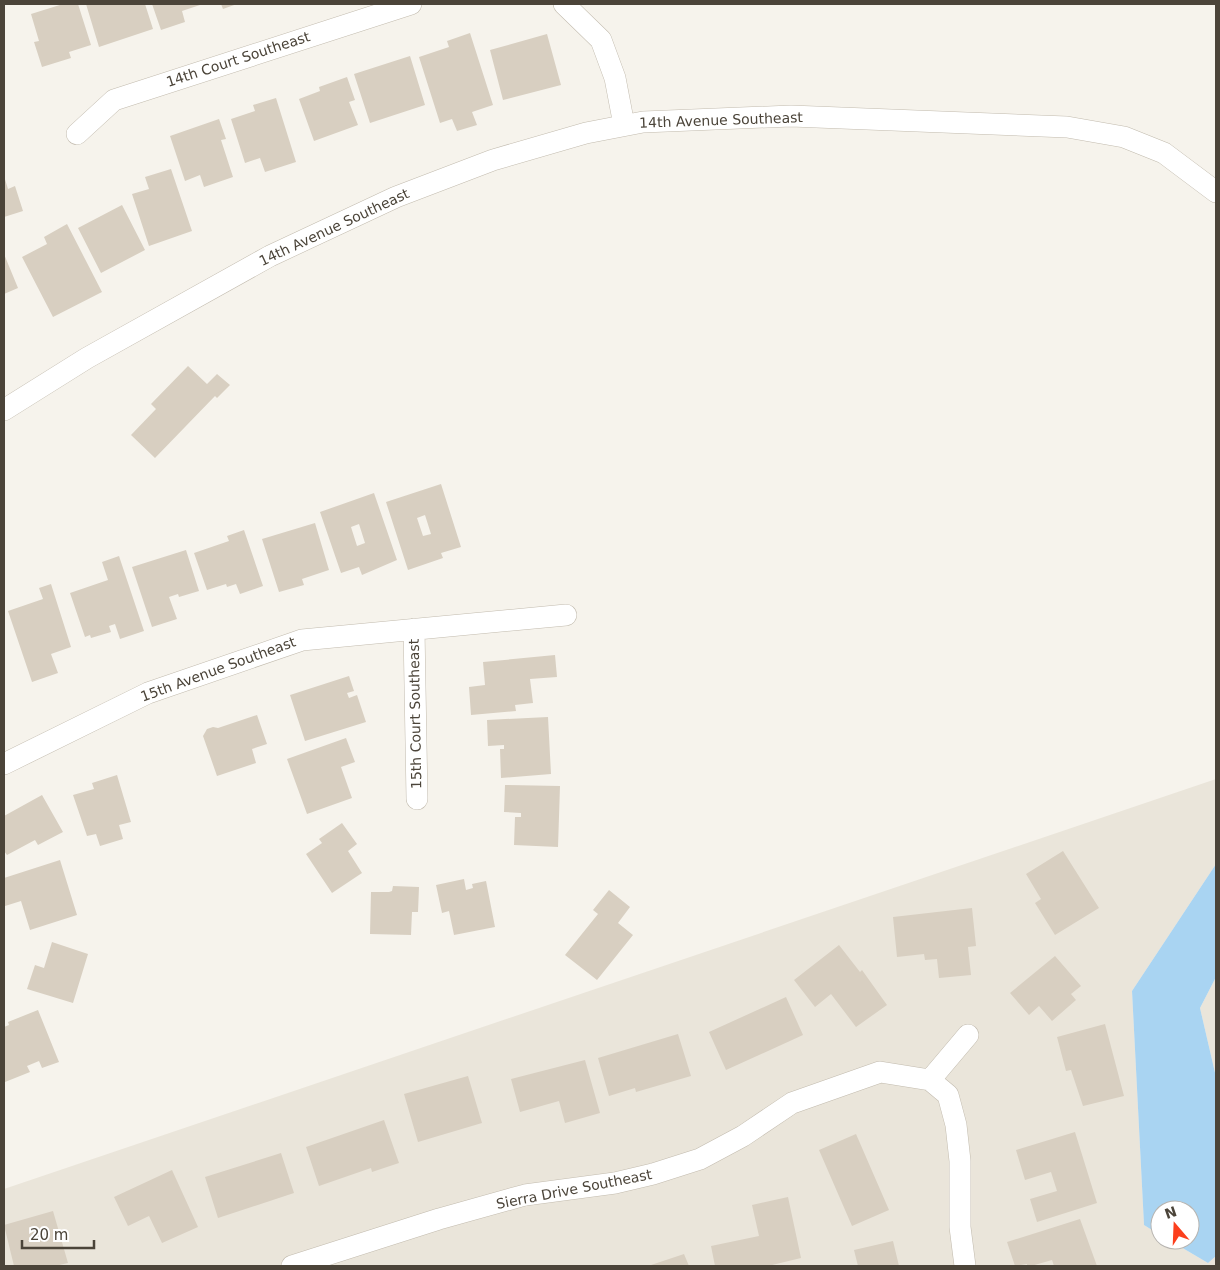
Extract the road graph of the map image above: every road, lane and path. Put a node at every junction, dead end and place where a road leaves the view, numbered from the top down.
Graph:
1 (411, 4) edge
2 (564, 4) edge
3 (624, 125) junction
4 (77, 134) dead end
5 (1216, 192) edge
6 (4, 410) edge
7 (566, 615) dead end
8 (414, 629) junction
9 (4, 764) edge
10 (417, 799) dead end
11 (968, 1034) dead end
12 (930, 1080) junction
13 (292, 1266) edge
14 (965, 1266) edge

1 - 4 street, 14th Court Southeast
2 - 3 street
3 - 5 street, 14th Avenue Southeast
3 - 6 street, 14th Avenue Southeast
7 - 8 street, 15th Avenue Southeast
8 - 9 street, 15th Avenue Southeast
8 - 10 street, 15th Court Southeast
11 - 12 street
12 - 13 street, Sierra Drive Southeast
12 - 14 street

